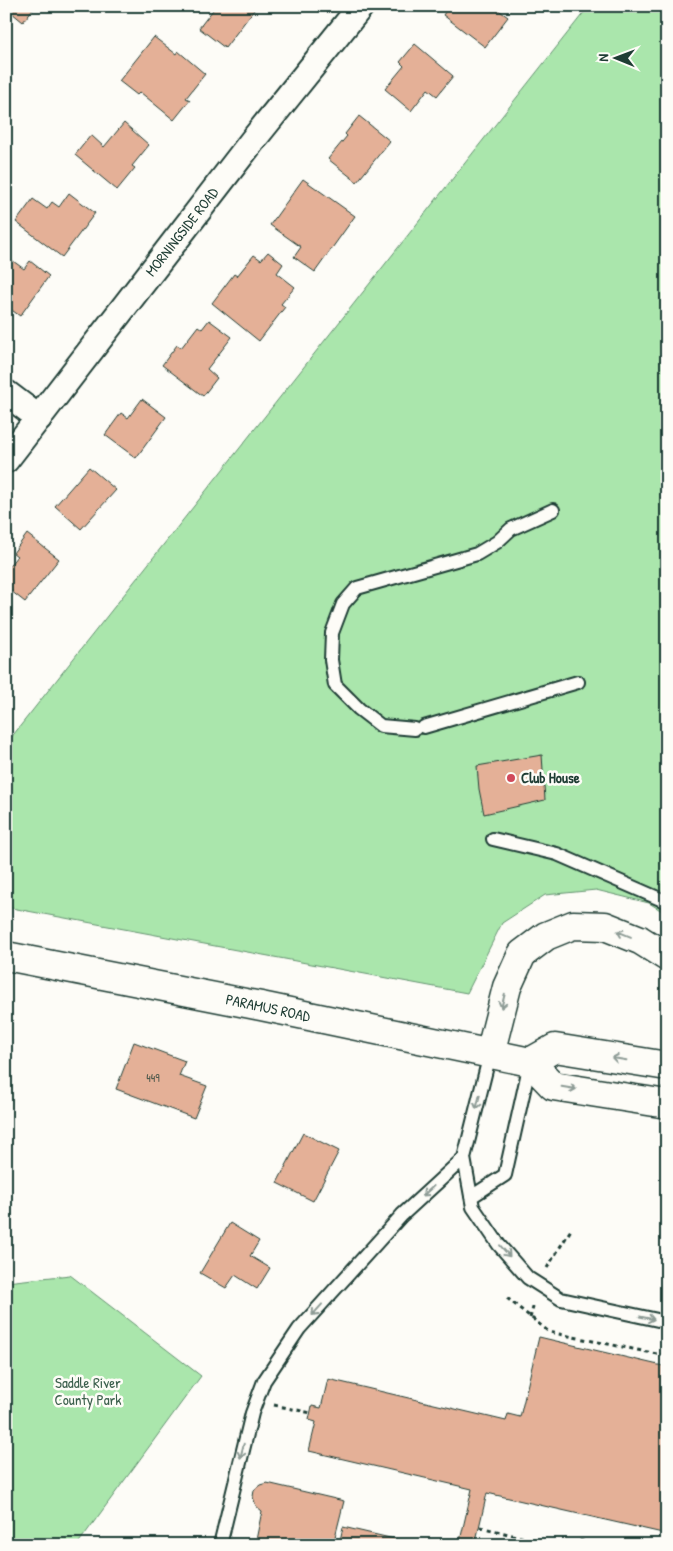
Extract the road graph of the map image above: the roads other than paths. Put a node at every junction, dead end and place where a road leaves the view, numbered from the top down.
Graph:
1 (361, 6) edge
2 (6, 393) edge
3 (39, 418) junction
4 (6, 460) edge
5 (553, 510) dead end
6 (578, 682) dead end
7 (493, 839) dead end
8 (667, 902) edge
9 (6, 956) edge
10 (667, 958) edge
11 (490, 1054) junction
12 (530, 1062) junction
13 (667, 1066) edge
14 (667, 1104) edge
15 (464, 1158) junction
16 (471, 1197) junction
17 (667, 1322) edge
18 (220, 1545) edge

1 - 3 street, MORNINGSIDE ROAD
2 - 3 street
3 - 4 street, MORNINGSIDE ROAD
5 - 6 lane
7 - 8 lane
9 - 11 main road, PARAMUS ROAD
10 -> 11 main road
11 - 12 main road, PARAMUS ROAD
11 -> 15 lane
13 -> 12 main road
12 -> 14 main road
12 - 16 lane
15 - 16 lane
15 -> 18 lane
16 -> 17 lane

